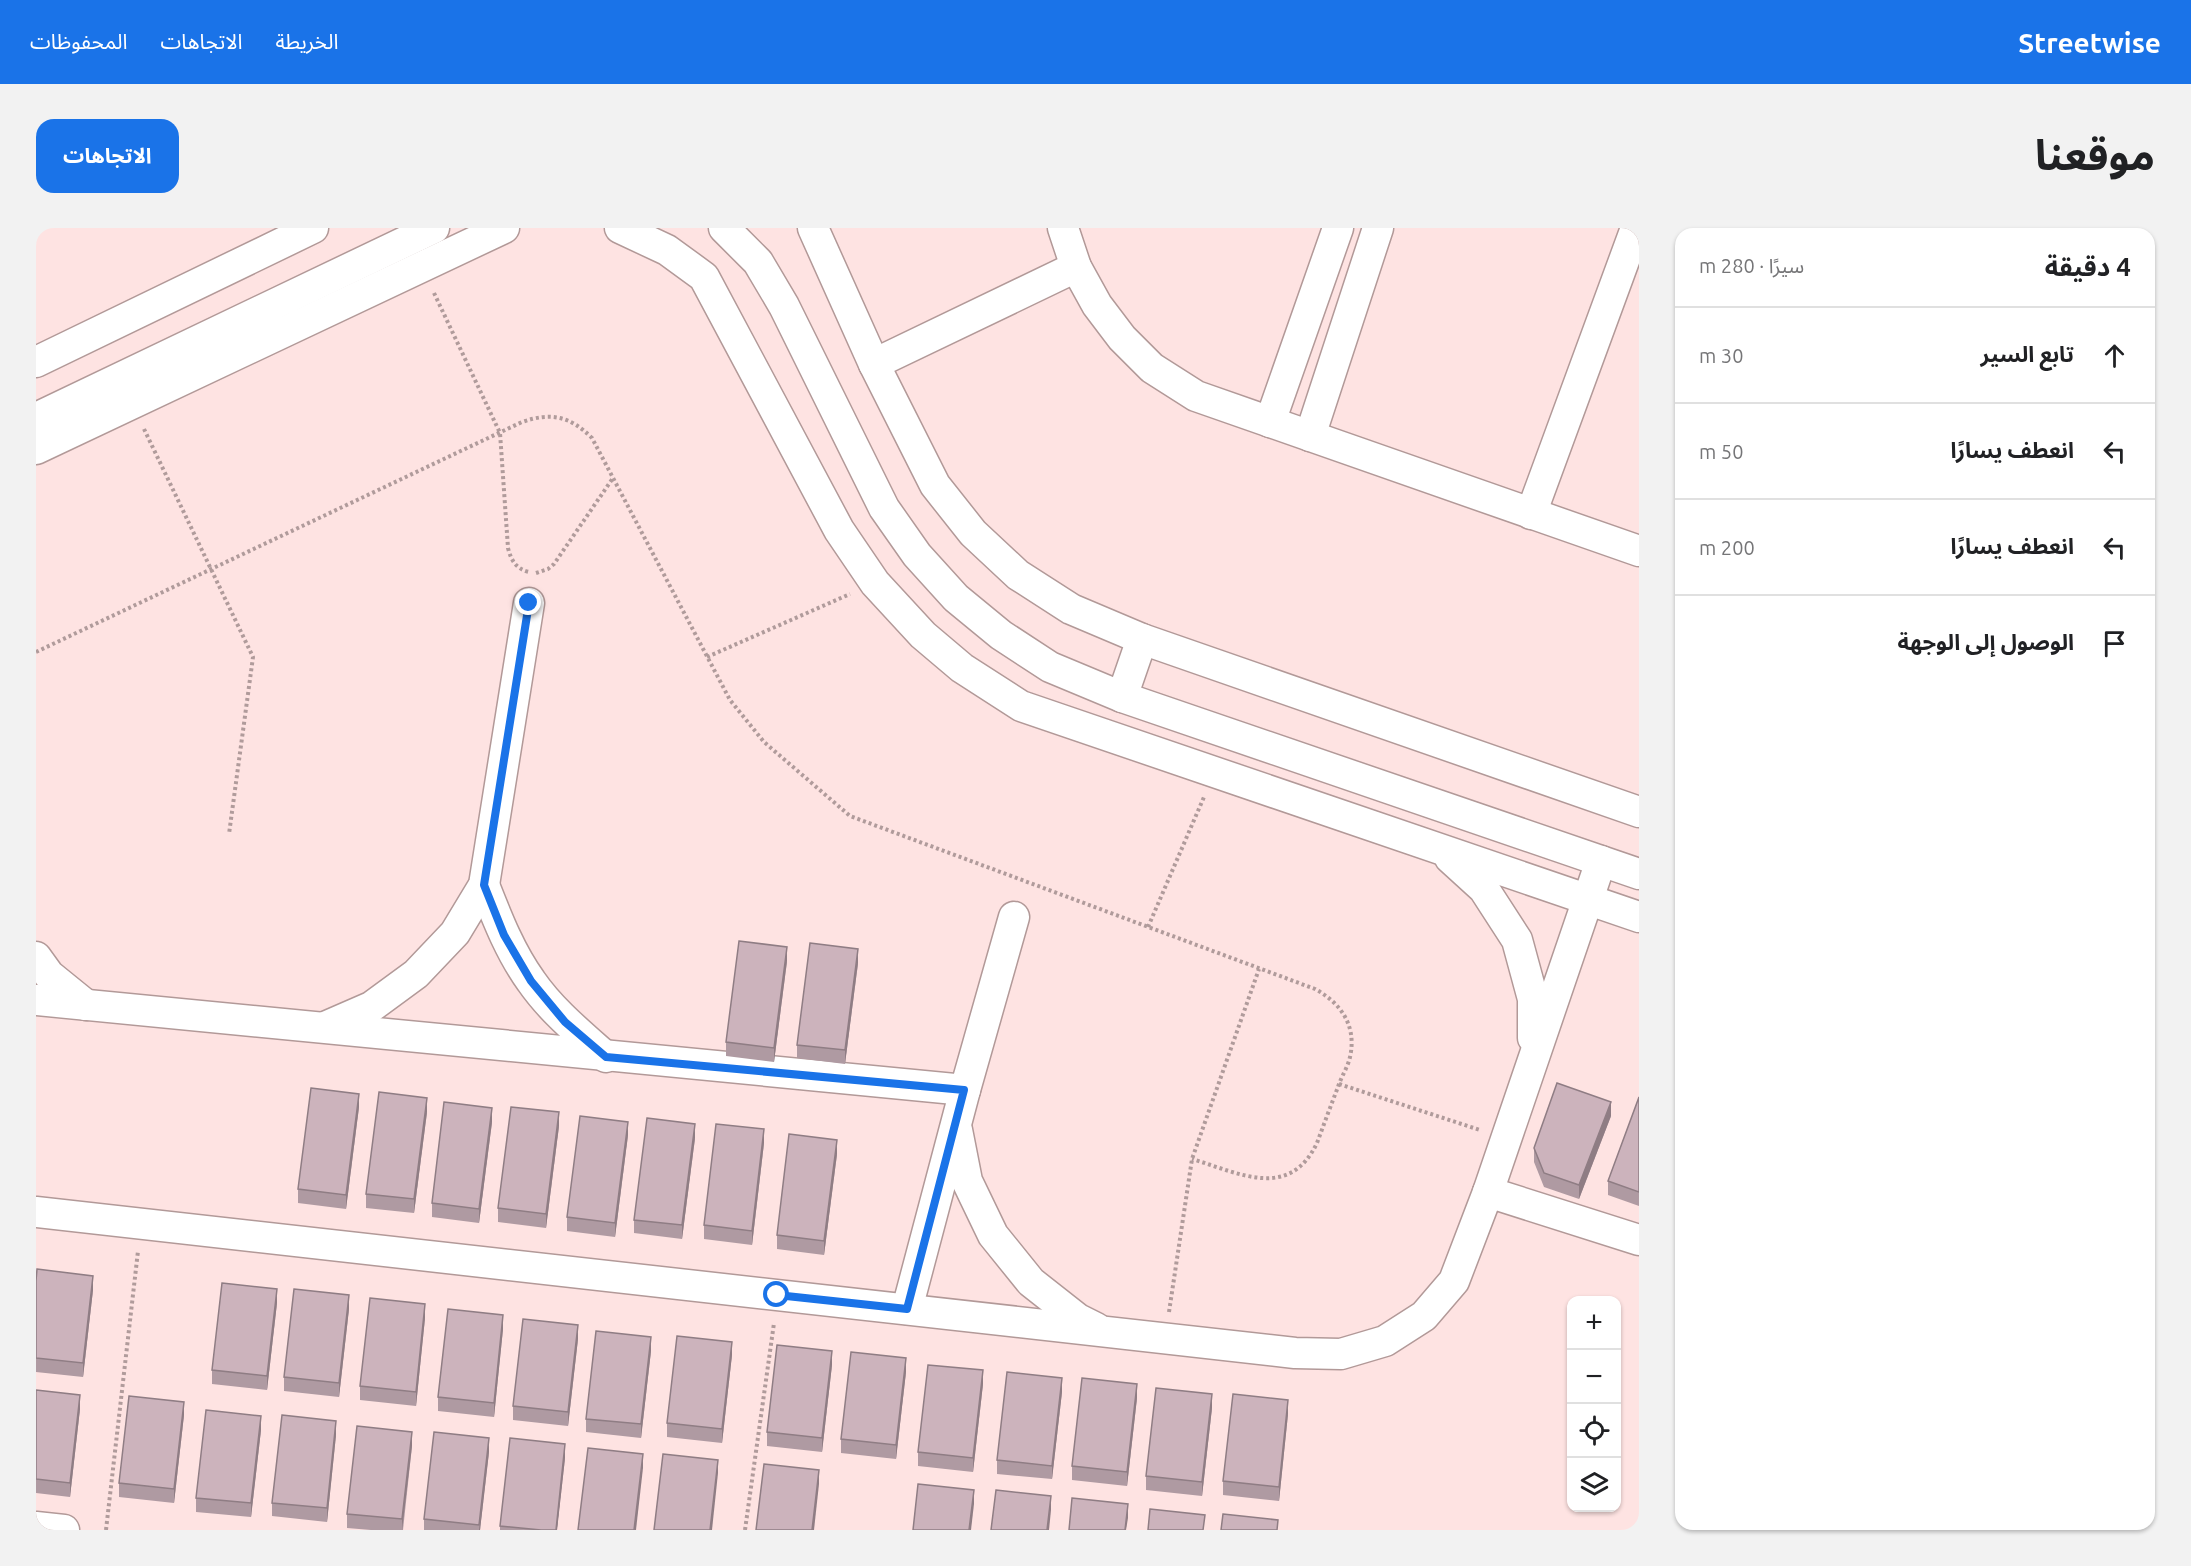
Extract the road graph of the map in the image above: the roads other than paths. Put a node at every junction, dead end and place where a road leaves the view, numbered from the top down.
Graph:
1 (313, 228) edge
2 (434, 228) edge
3 (504, 228) edge
4 (620, 228) edge
5 (724, 228) edge
6 (813, 228) edge
7 (1063, 228) edge
8 (1338, 228) edge
9 (1378, 228) edge
10 (1636, 228) edge
11 (1076, 267) junction
12 (36, 362) edge
13 (874, 364) junction
14 (36, 418) edge
15 (1270, 422) junction
16 (1310, 436) junction
17 (36, 449) edge
18 (1531, 514) junction
19 (1639, 551) edge
20 (917, 555) junction
21 (875, 583) junction
22 (529, 603) dead end
23 (1142, 639) junction
24 (1122, 697) junction
25 (1632, 805) edge
26 (1439, 849) junction
27 (1601, 861) junction
28 (1639, 874) edge
29 (484, 885) junction
30 (1588, 899) junction
31 (1014, 917) dead end
32 (1639, 917) edge
33 (36, 957) edge
34 (36, 1000) edge
35 (86, 1005) junction
36 (322, 1028) junction
37 (606, 1057) junction
38 (1533, 1060) junction
39 (964, 1090) junction
40 (956, 1123) junction
41 (1488, 1192) junction
42 (36, 1212) edge
43 (1639, 1240) edge
44 (907, 1309) junction
45 (1104, 1332) junction
46 (36, 1527) edge
47 (64, 1530) edge

1 - 12 street
2 - 14 street
3 - 17 street
4 - 21 street
5 - 20 street
6 - 13 street
7 - 11 street
8 - 15 street
9 - 16 street
10 - 18 street
11 - 13 street
11 - 15 street
13 - 23 street
15 - 16 street
16 - 18 street
18 - 19 street
20 - 21 street
20 - 24 street
21 - 26 street
22 - 29 street
23 - 24 street
23 - 25 street
24 - 27 street
26 - 30 street
26 - 38 street
27 - 28 street
27 - 30 street
29 - 36 street
29 - 37 street
30 - 32 street
30 - 38 street
31 - 39 street
33 - 35 street
34 - 35 street
35 - 36 street
36 - 37 street
37 - 39 street
38 - 41 street
39 - 40 street
40 - 44 street
40 - 45 street
41 - 43 street
41 - 45 street
42 - 44 street
44 - 45 street
46 - 47 street

